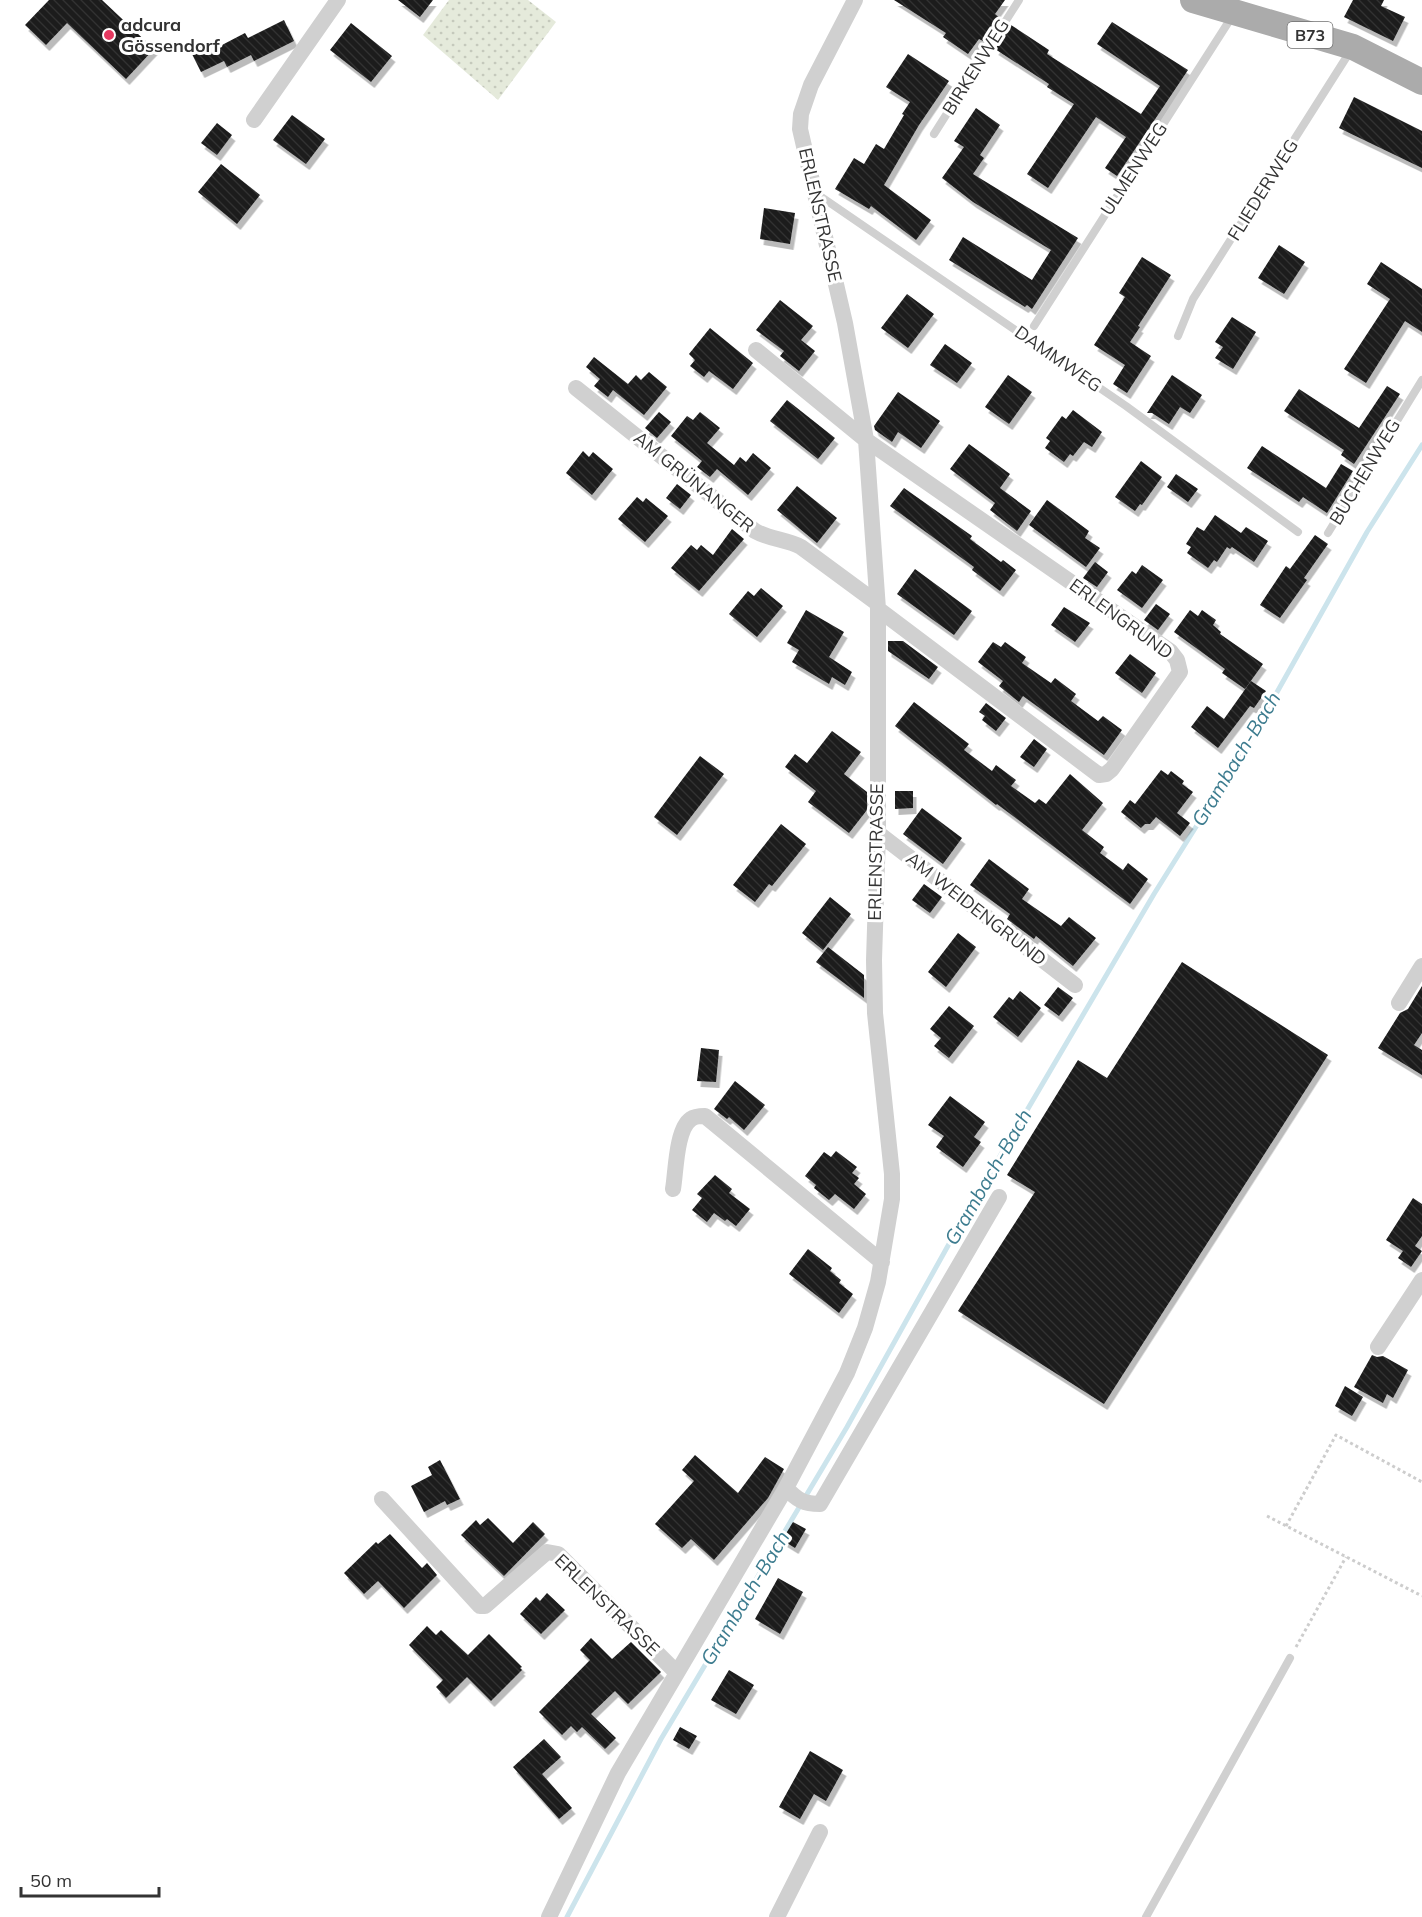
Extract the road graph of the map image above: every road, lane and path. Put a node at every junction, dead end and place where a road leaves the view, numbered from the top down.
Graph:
1 (338, 0) edge
2 (855, 0) edge
3 (1019, 0) edge
4 (1193, 0) edge
5 (1234, 12) junction
6 (1353, 47) junction
7 (1422, 82) edge
8 (254, 120) dead end
9 (934, 134) dead end
10 (814, 192) junction
11 (1034, 326) dead end
12 (1178, 336) dead end
13 (756, 350) dead end
14 (1422, 380) edge
15 (576, 388) dead end
16 (866, 440) junction
17 (1298, 532) dead end
18 (1328, 533) dead end
19 (877, 606) junction
20 (878, 833) junction
21 (1422, 966) edge
22 (1075, 985) dead end
23 (1399, 1003) dead end
24 (673, 1189) dead end
25 (999, 1197) dead end
26 (882, 1262) junction
27 (1422, 1280) edge
28 (1378, 1347) dead end
29 (1422, 1482) edge
30 (795, 1496) junction
31 (382, 1499) dead end
32 (1267, 1516) dead end
33 (1286, 1526) junction
34 (1346, 1557) junction
35 (1422, 1596) edge
36 (1290, 1658) joint
37 (677, 1673) junction
38 (820, 1832) dead end
39 (549, 1917) edge
40 (777, 1917) edge
41 (1146, 1917) edge

1 - 8 street
2 - 10 street, ERLENSTRASSE
3 - 9 lane, BIRKENWEG
4 - 5 main road, B73
5 - 6 main road, B73
5 - 11 lane, ULMENWEG
6 - 7 main road, B73
6 - 12 lane, FLIEDERWEG
10 - 16 street, ERLENSTRASSE
10 - 17 lane, DAMMWEG
13 - 16 street
14 - 18 lane, BUCHENWEG
15 - 19 street, AM GRÜNANGER
16 - 19 street, ERLENSTRASSE
16 - 19 street, ERLENGRUND
19 - 20 street, ERLENSTRASSE
20 - 22 street, AM WEIDENGRUND
20 - 26 street, ERLENSTRASSE
21 - 23 street
24 - 26 street
25 - 30 street, ERLENSTRASSE
26 - 30 street, ERLENSTRASSE
27 - 28 street
29 - 33 path
30 - 37 street, ERLENSTRASSE
31 - 37 street, ERLENSTRASSE
32 - 33 path
33 - 34 path
34 - 35 path
34 - 36 path
36 - 41 lane
37 - 39 street, ERLENSTRASSE
38 - 40 street

